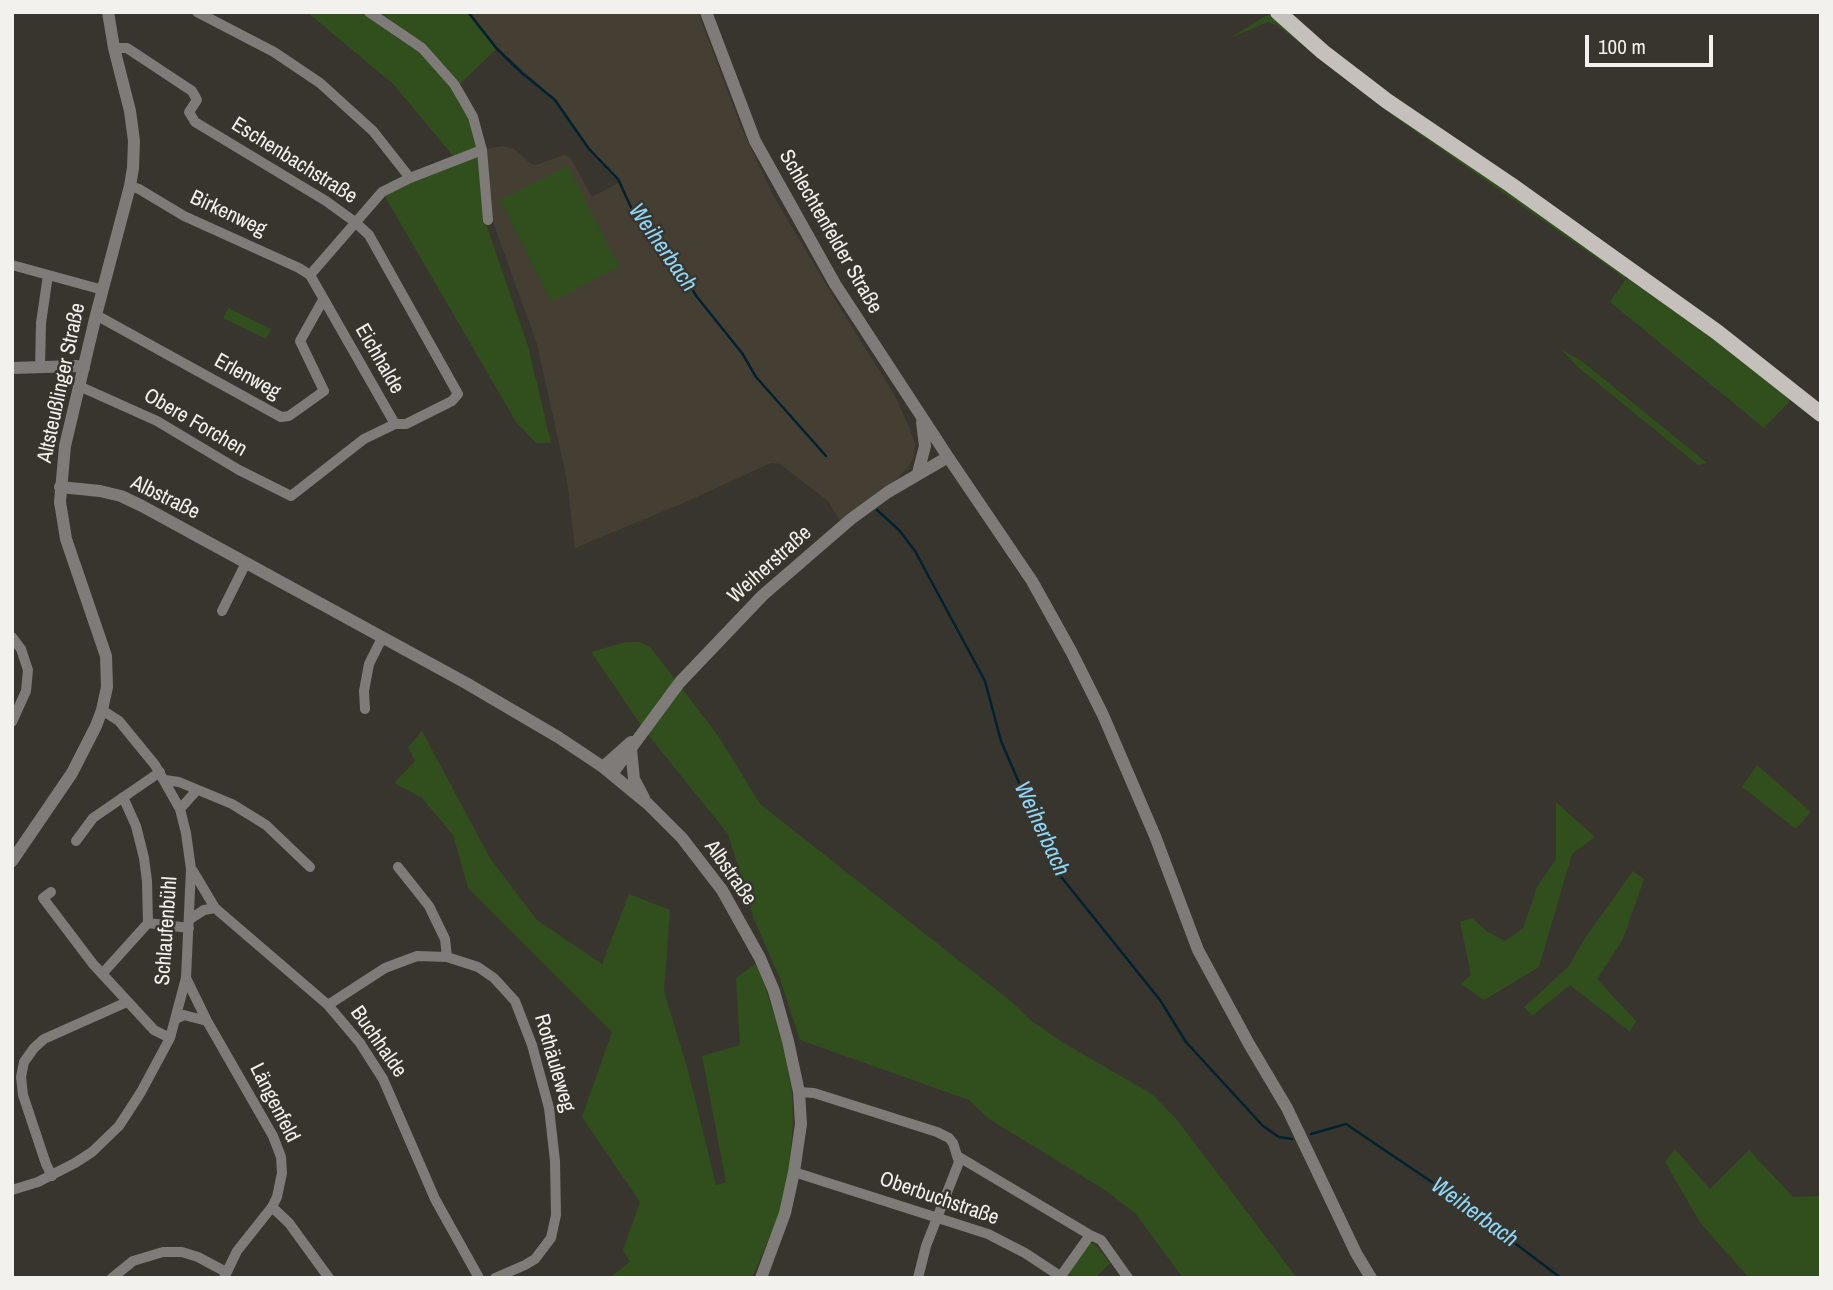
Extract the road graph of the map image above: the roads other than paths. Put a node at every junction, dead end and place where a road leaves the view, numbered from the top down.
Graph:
1 (108, 12) edge
2 (197, 12) edge
3 (369, 12) edge
4 (706, 12) edge
5 (1278, 12) edge
6 (114, 48) junction
7 (482, 150) junction
8 (410, 178) junction
9 (130, 186) junction
10 (488, 220) dead end
11 (355, 222) junction
12 (12, 265) edge
13 (48, 275) junction
14 (310, 275) junction
15 (103, 290) junction
16 (323, 300) junction
17 (96, 315) junction
18 (12, 368) edge
19 (40, 368) junction
20 (84, 368) junction
21 (79, 386) junction
22 (920, 414) junction
23 (1821, 414) edge
24 (394, 424) junction
25 (948, 457) junction
26 (918, 473) junction
27 (60, 487) junction
28 (291, 496) joint
29 (246, 564) junction
30 (222, 611) dead end
31 (12, 638) edge
32 (382, 638) junction
33 (365, 709) dead end
34 (102, 710) junction
35 (12, 722) edge
36 (645, 731) junction
37 (632, 749) junction
38 (608, 771) junction
39 (162, 776) junction
40 (197, 790) junction
41 (123, 797) junction
42 (648, 804) junction
43 (180, 809) junction
44 (76, 841) dead end
45 (12, 861) edge
46 (310, 867) dead end
47 (398, 867) dead end
48 (191, 869) junction
49 (51, 892) dead end
50 (215, 908) junction
51 (148, 923) junction
52 (189, 923) junction
53 (447, 957) junction
54 (102, 974) junction
55 (186, 978) junction
56 (127, 1002) junction
57 (328, 1005) junction
58 (176, 1019) junction
59 (207, 1021) junction
60 (170, 1038) junction
61 (799, 1092) junction
62 (959, 1157) junction
63 (794, 1172) junction
64 (52, 1176) junction
65 (12, 1190) edge
66 (272, 1207) junction
67 (937, 1216) junction
68 (1090, 1235) junction
69 (125, 1266) junction
70 (225, 1275) edge
71 (1062, 1277) edge
72 (112, 1278) edge
73 (130, 1278) edge
74 (329, 1278) edge
75 (479, 1278) edge
76 (495, 1278) edge
77 (761, 1278) edge
78 (918, 1278) edge
79 (1128, 1278) edge
80 (1371, 1278) edge

1 - 6 street, Altsteußlinger Straße
2 - 8 street
3 - 7 street
4 - 22 street, Schlechtenfelder Straße
5 - 23 main road
6 - 9 street, Altsteußlinger Straße
6 - 11 street, Eschenbachstraße
7 - 8 street
7 - 10 street
8 - 11 street
9 - 14 street, Birkenweg
9 - 15 street, Altsteußlinger Straße
11 - 14 street
11 - 24 street, Eschenbachstraße
12 - 13 street
13 - 15 street
13 - 19 street
14 - 16 street, Eichhalde
15 - 17 street, Altsteußlinger Straße
16 - 17 street, Erlenweg
16 - 24 street, Eichhalde
17 - 20 street, Altsteußlinger Straße
18 - 19 street
19 - 20 street
20 - 21 street, Altsteußlinger Straße
21 - 27 street, Altsteußlinger Straße
21 - 28 street, Obere Forchen
22 - 25 street, Schlechtenfelder Straße
22 - 26 street
24 - 28 street, Eichhalde
25 - 26 street, Weiherstraße
25 - 80 street, Schlechtenfelder Straße
26 - 36 street, Weiherstraße
27 - 29 street, Albstraße
27 - 34 street, Altsteußlinger Straße
29 - 30 street
29 - 32 street, Albstraße
31 - 35 street
32 - 33 street
32 - 38 street, Albstraße
34 - 39 street, Schlaufenbühl
34 - 45 street, Altsteußlinger Straße
36 - 37 street, Weiherstraße
36 - 38 street, Weiherstraße
37 - 38 street, Weiherstraße
37 - 42 street
38 - 42 street, Albstraße
39 - 40 street
39 - 41 street
39 - 43 street, Schlaufenbühl
40 - 43 street
40 - 46 street
41 - 44 street
41 - 51 street
42 - 61 street, Albstraße
43 - 48 street, Schlaufenbühl
47 - 53 street
48 - 50 street, Buchhalde
48 - 52 street, Schlaufenbühl
49 - 54 street
50 - 52 street
50 - 57 street, Buchhalde
51 - 52 street
51 - 54 street
52 - 55 street, Schlaufenbühl
53 - 57 street, Rothäuleweg
53 - 76 street, Rothäuleweg
54 - 56 street
55 - 58 street, Schlaufenbühl
55 - 59 street, Längenfeld
56 - 60 street
56 - 64 street
57 - 75 street, Buchhalde
58 - 59 street
58 - 60 street, Schlaufenbühl
59 - 66 street, Längenfeld
60 - 64 street, Schlaufenbühl
61 - 62 street
61 - 63 street, Albstraße
62 - 67 street
62 - 68 street
63 - 67 street, Oberbuchstraße
63 - 77 street, Albstraße
64 - 65 street, Schlaufenbühl
66 - 70 street, Längenfeld
66 - 74 street
67 - 71 street, Oberbuchstraße
67 - 78 street
68 - 71 street
68 - 79 street
69 - 70 street
69 - 72 street
69 - 73 street

